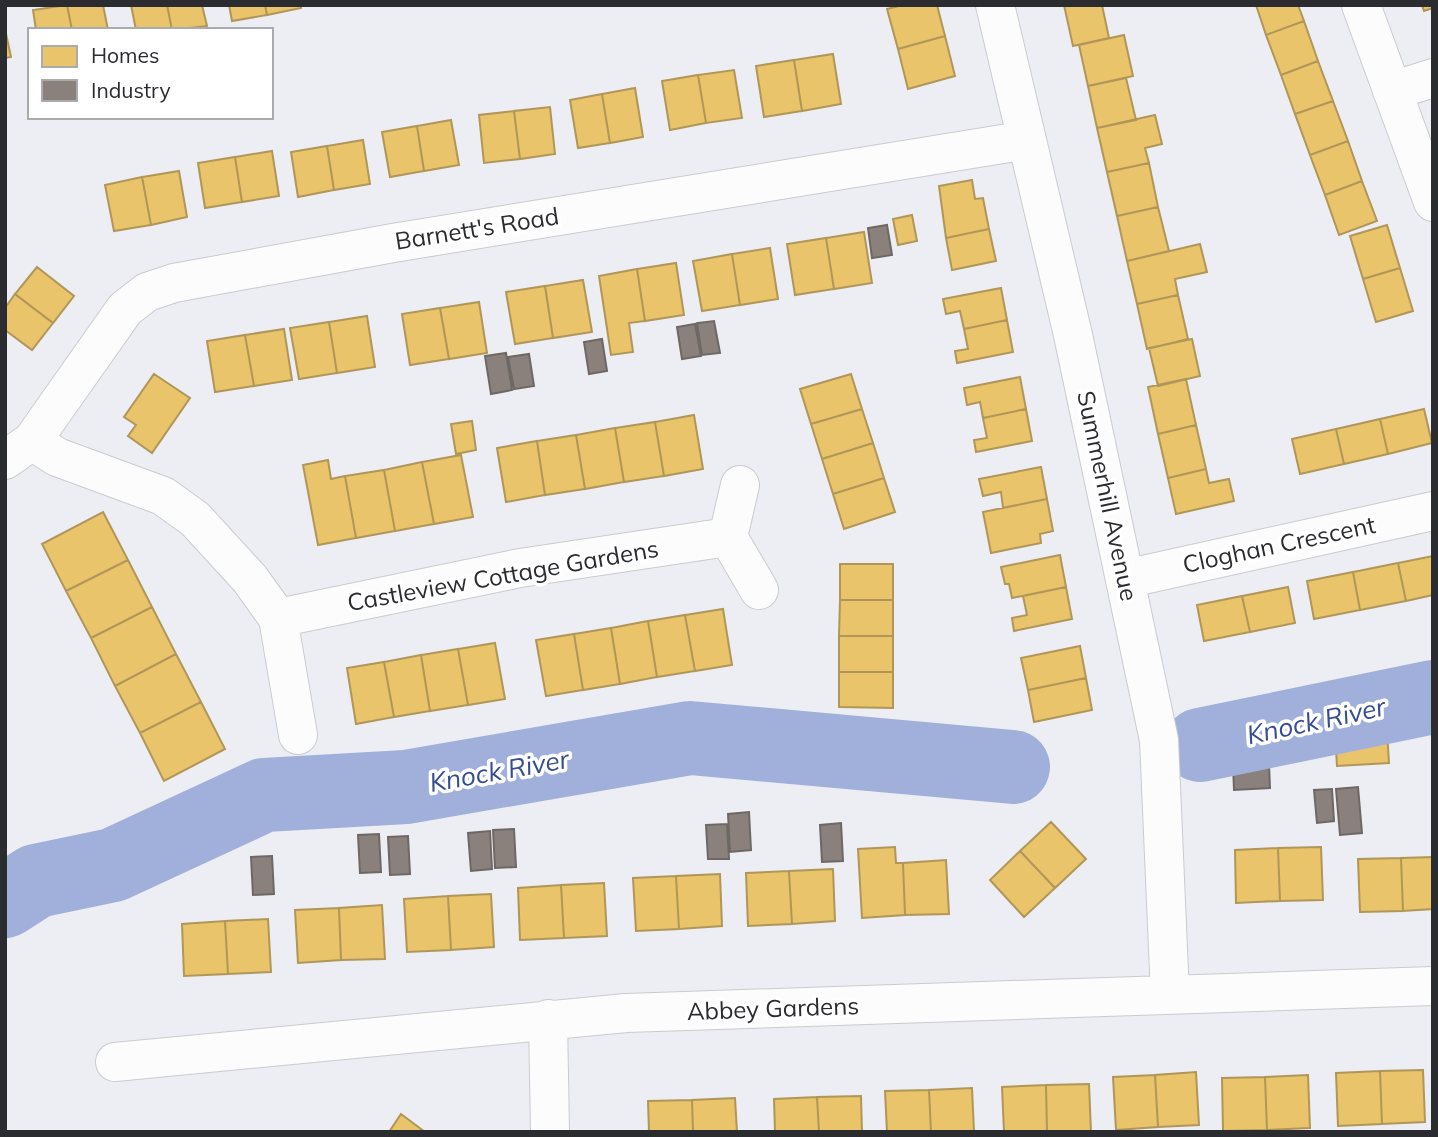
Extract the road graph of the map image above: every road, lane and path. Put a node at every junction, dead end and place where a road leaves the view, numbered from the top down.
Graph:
1 (995, 5) edge
2 (1361, 5) edge
3 (1433, 78) edge
4 (1392, 91) junction
5 (1027, 140) junction
6 (1433, 202) edge
7 (19, 451) edge
8 (740, 485) dead end
9 (1433, 511) edge
10 (728, 537) junction
11 (1125, 579) junction
12 (759, 590) dead end
13 (278, 618) junction
14 (298, 735) dead end
15 (1433, 986) edge
16 (1170, 995) junction
17 (548, 1019) junction
18 (115, 1062) dead end
19 (551, 1132) edge

1 - 5 street, Summerhill Avenue
2 - 4 street
3 - 4 street
4 - 6 street
5 - 7 street, Barnett's Road
5 - 11 street, Summerhill Avenue
7 - 13 street
8 - 10 street
9 - 11 street, Cloghan Crescent
10 - 12 street
10 - 13 street, Castleview Cottage Gardens
11 - 16 street, Summerhill Avenue
13 - 14 street
15 - 16 street, Abbey Gardens
16 - 17 street, Abbey Gardens
17 - 18 street, Abbey Gardens
17 - 19 street

